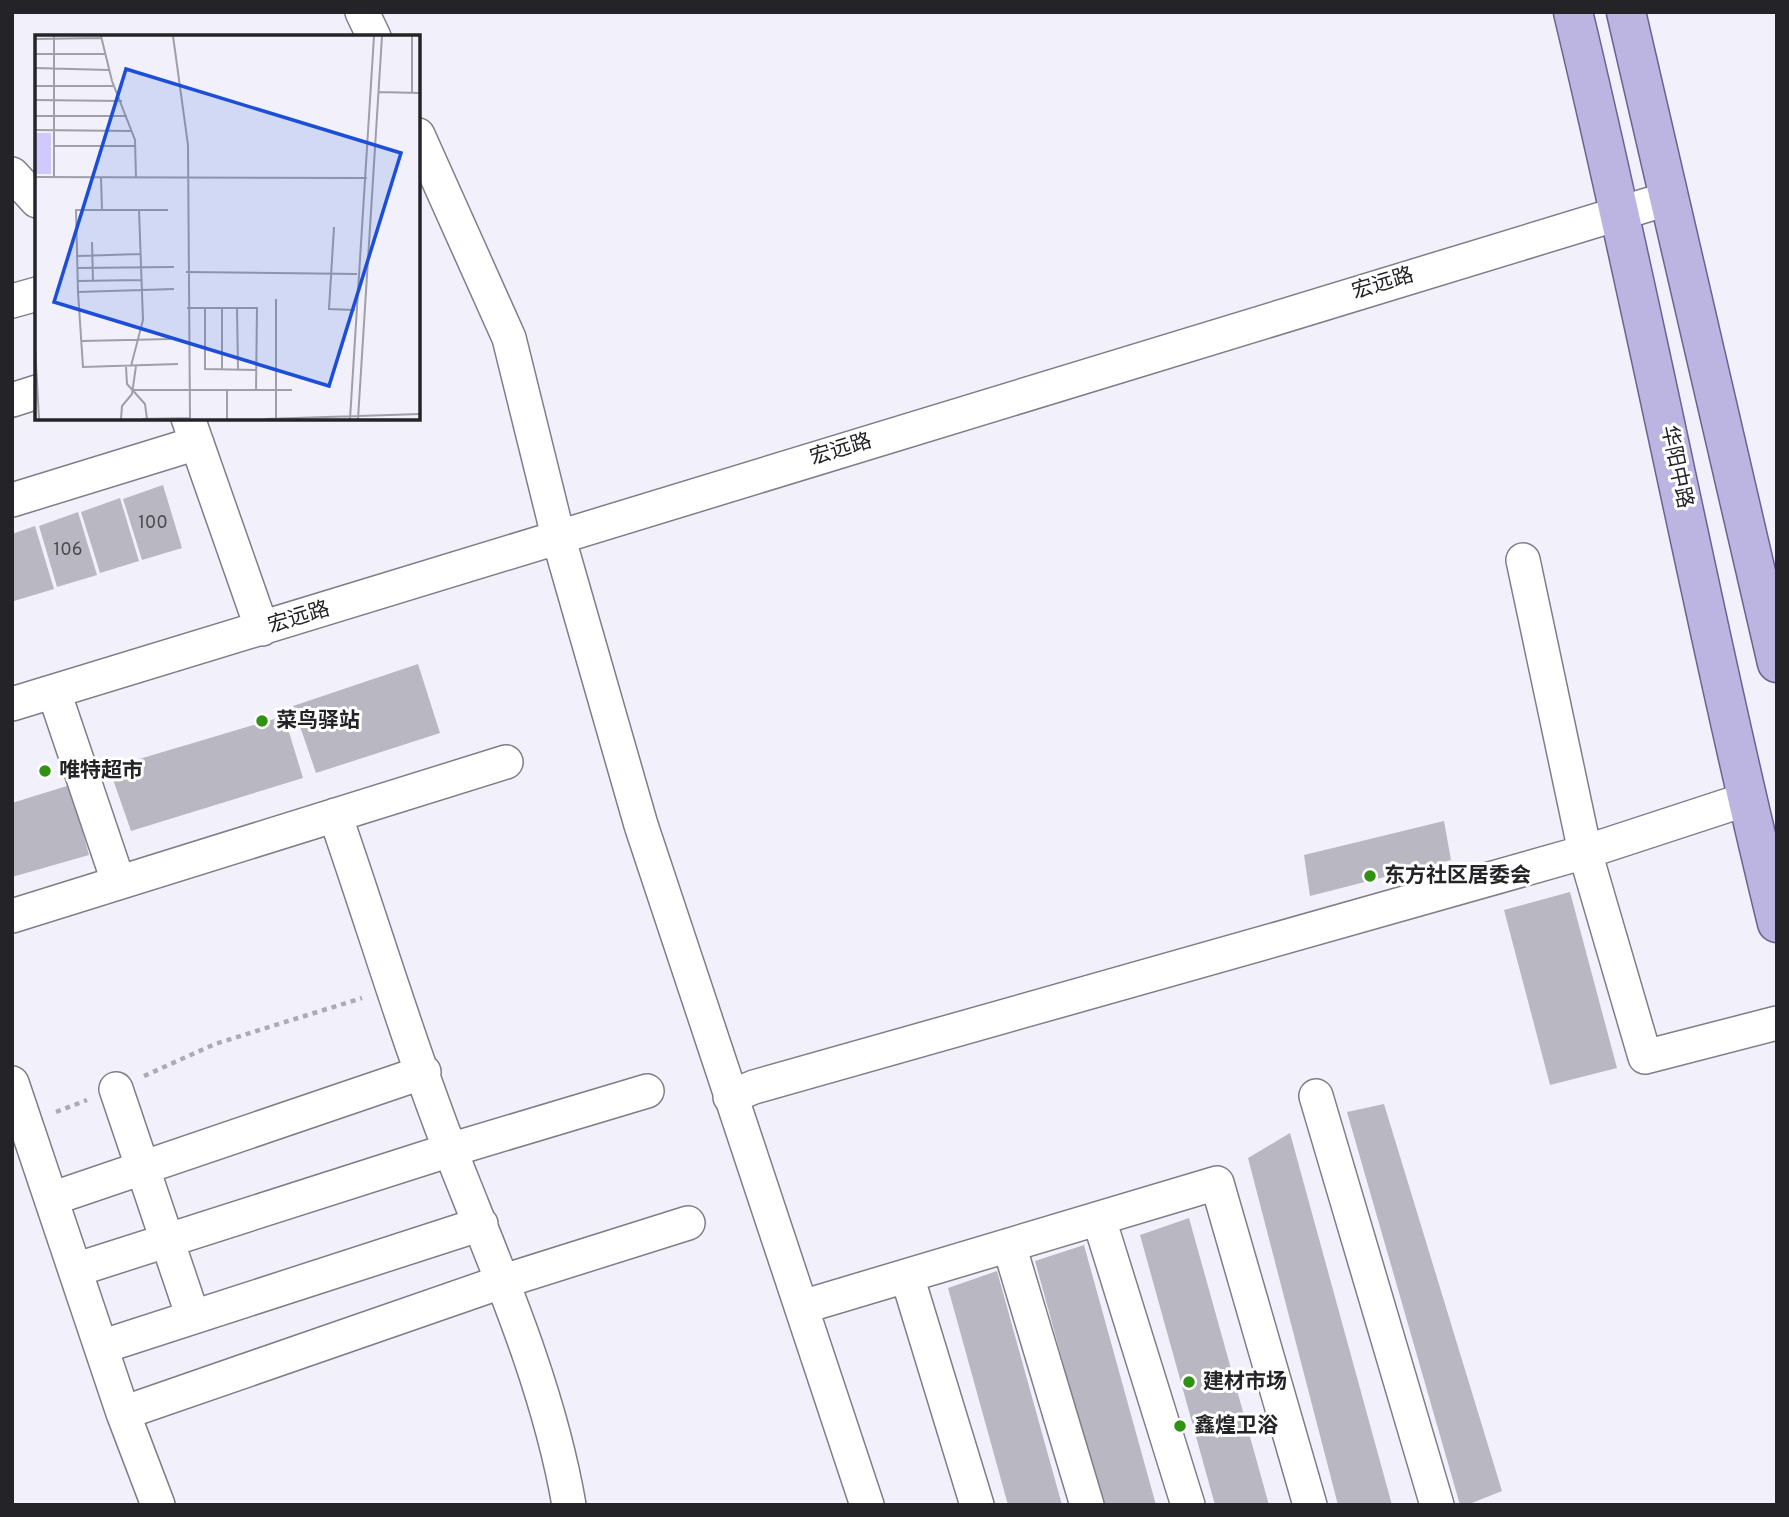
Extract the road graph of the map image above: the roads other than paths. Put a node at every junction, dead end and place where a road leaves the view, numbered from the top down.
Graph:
1 (362, 12) edge
2 (1573, 12) edge
3 (1626, 12) edge
4 (373, 35) edge
5 (420, 139) edge
6 (1670, 198) junction
7 (1621, 212) junction
8 (35, 295) edge
9 (12, 302) edge
10 (35, 394) edge
11 (12, 400) edge
12 (193, 431) edge
13 (12, 500) edge
14 (558, 537) junction
15 (1524, 560) dead end
16 (262, 629) junction
17 (1777, 663) edge
18 (54, 692) junction
19 (12, 704) edge
20 (506, 762) dead end
21 (1746, 799) junction
22 (335, 815) junction
23 (1585, 852) junction
24 (118, 881) junction
25 (12, 916) edge
26 (1777, 923) edge
27 (1777, 1023) edge
28 (424, 1072) junction
29 (12, 1083) edge
30 (116, 1089) road end
31 (647, 1091) dead end
32 (1316, 1096) dead end
33 (730, 1097) junction
34 (450, 1150) junction
35 (143, 1166) junction
36 (51, 1199) junction
37 (1099, 1219) junction
38 (688, 1223) dead end
39 (481, 1224) junction
40 (167, 1240) junction
41 (1009, 1245) junction
42 (75, 1270) junction
43 (907, 1276) junction
44 (504, 1281) junction
45 (802, 1307) junction
46 (193, 1317) junction
47 (101, 1348) junction
48 (123, 1413) junction
49 (158, 1505) edge
50 (569, 1505) edge
51 (867, 1505) edge
52 (977, 1505) edge
53 (1087, 1505) edge
54 (1188, 1505) edge
55 (1310, 1505) edge
56 (1437, 1505) edge

1 - 4 street
2 - 7 main road, 华阳中路
3 - 6 main road
5 - 14 street
6 - 7 street, 宏远路
6 - 17 main road
7 - 14 street, 宏远路
7 - 21 main road, 华阳中路
8 - 9 street
10 - 11 street
12 - 13 street
12 - 16 street
14 - 16 street, 宏远路
14 - 33 street
15 - 23 street
16 - 18 street, 宏远路
18 - 19 street, 宏远路
18 - 24 street
20 - 22 street
21 - 23 street
21 - 26 main road, 华阳中路
22 - 24 street
22 - 28 street
23 - 27 street
23 - 33 street
24 - 25 street
28 - 34 street
28 - 35 street
29 - 36 street
30 - 35 street
31 - 34 street
32 - 56 street
33 - 45 street
34 - 39 street
34 - 40 street
35 - 36 street
35 - 40 street
36 - 42 street
37 - 41 street
37 - 54 street
37 - 55 street
38 - 44 street
39 - 44 street
39 - 46 street
40 - 42 street
40 - 46 street
41 - 43 street
41 - 53 street
42 - 47 street
43 - 45 street
43 - 52 street
44 - 48 street
44 - 50 street
45 - 51 street
46 - 47 street
47 - 48 street
48 - 49 street

